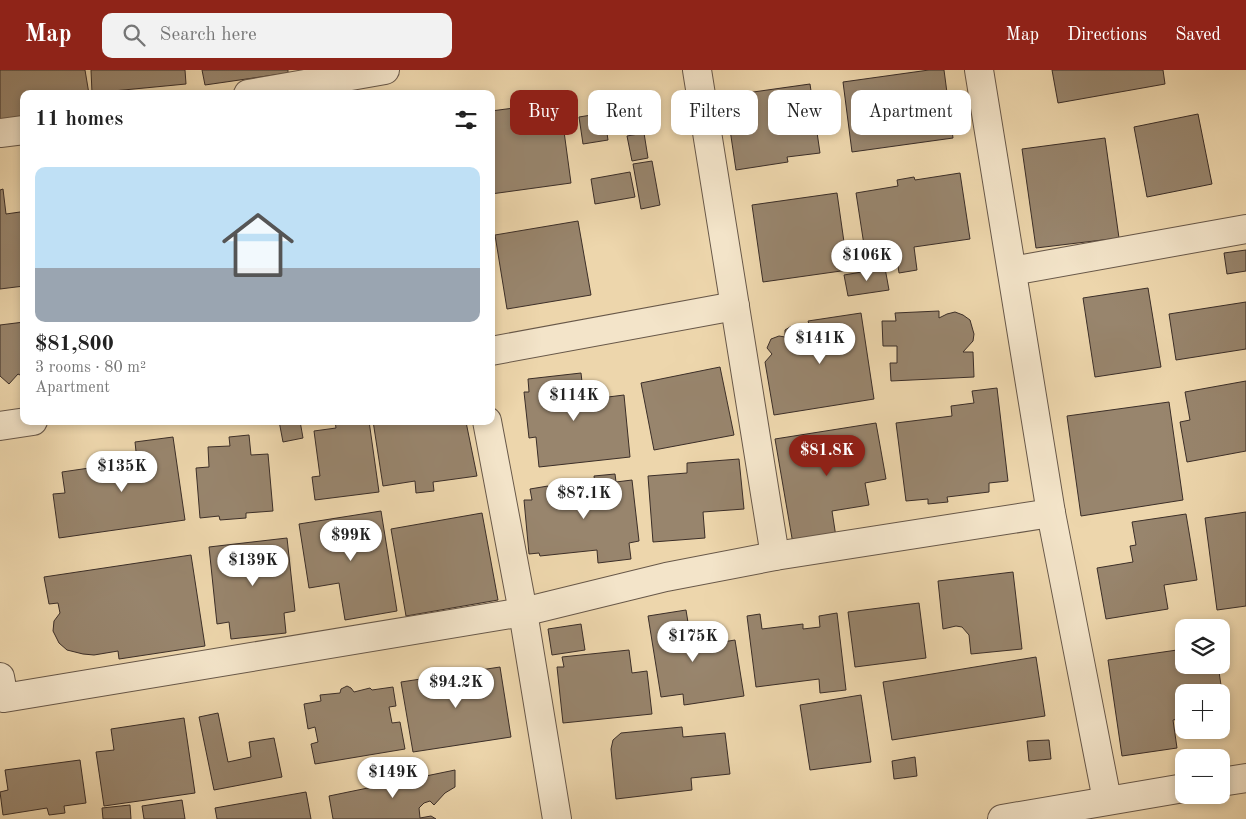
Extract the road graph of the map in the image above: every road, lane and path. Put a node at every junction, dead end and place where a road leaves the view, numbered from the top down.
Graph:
1 (385, 70) edge
2 (697, 70) edge
3 (979, 70) edge
4 (271, 90) edge
5 (20, 130) edge
6 (0, 133) edge
7 (1246, 229) edge
8 (1012, 271) junction
9 (735, 306) junction
10 (495, 350) edge
11 (20, 423) edge
12 (488, 425) edge
13 (0, 426) edge
14 (1051, 513) junction
15 (775, 556) junction
16 (523, 612) junction
17 (0, 677) edge
18 (1246, 778) edge
19 (1230, 781) edge
20 (1175, 789) edge
21 (1107, 800) junction
22 (556, 819) edge
23 (1002, 819) edge

1 - 4 street
2 - 9 street
3 - 8 street
5 - 6 street
7 - 8 street
8 - 14 street
9 - 10 street
9 - 15 street
11 - 13 street
12 - 16 street
14 - 15 street
14 - 21 street
15 - 16 street
16 - 17 street
16 - 22 street
18 - 19 street
20 - 21 street
21 - 23 street

